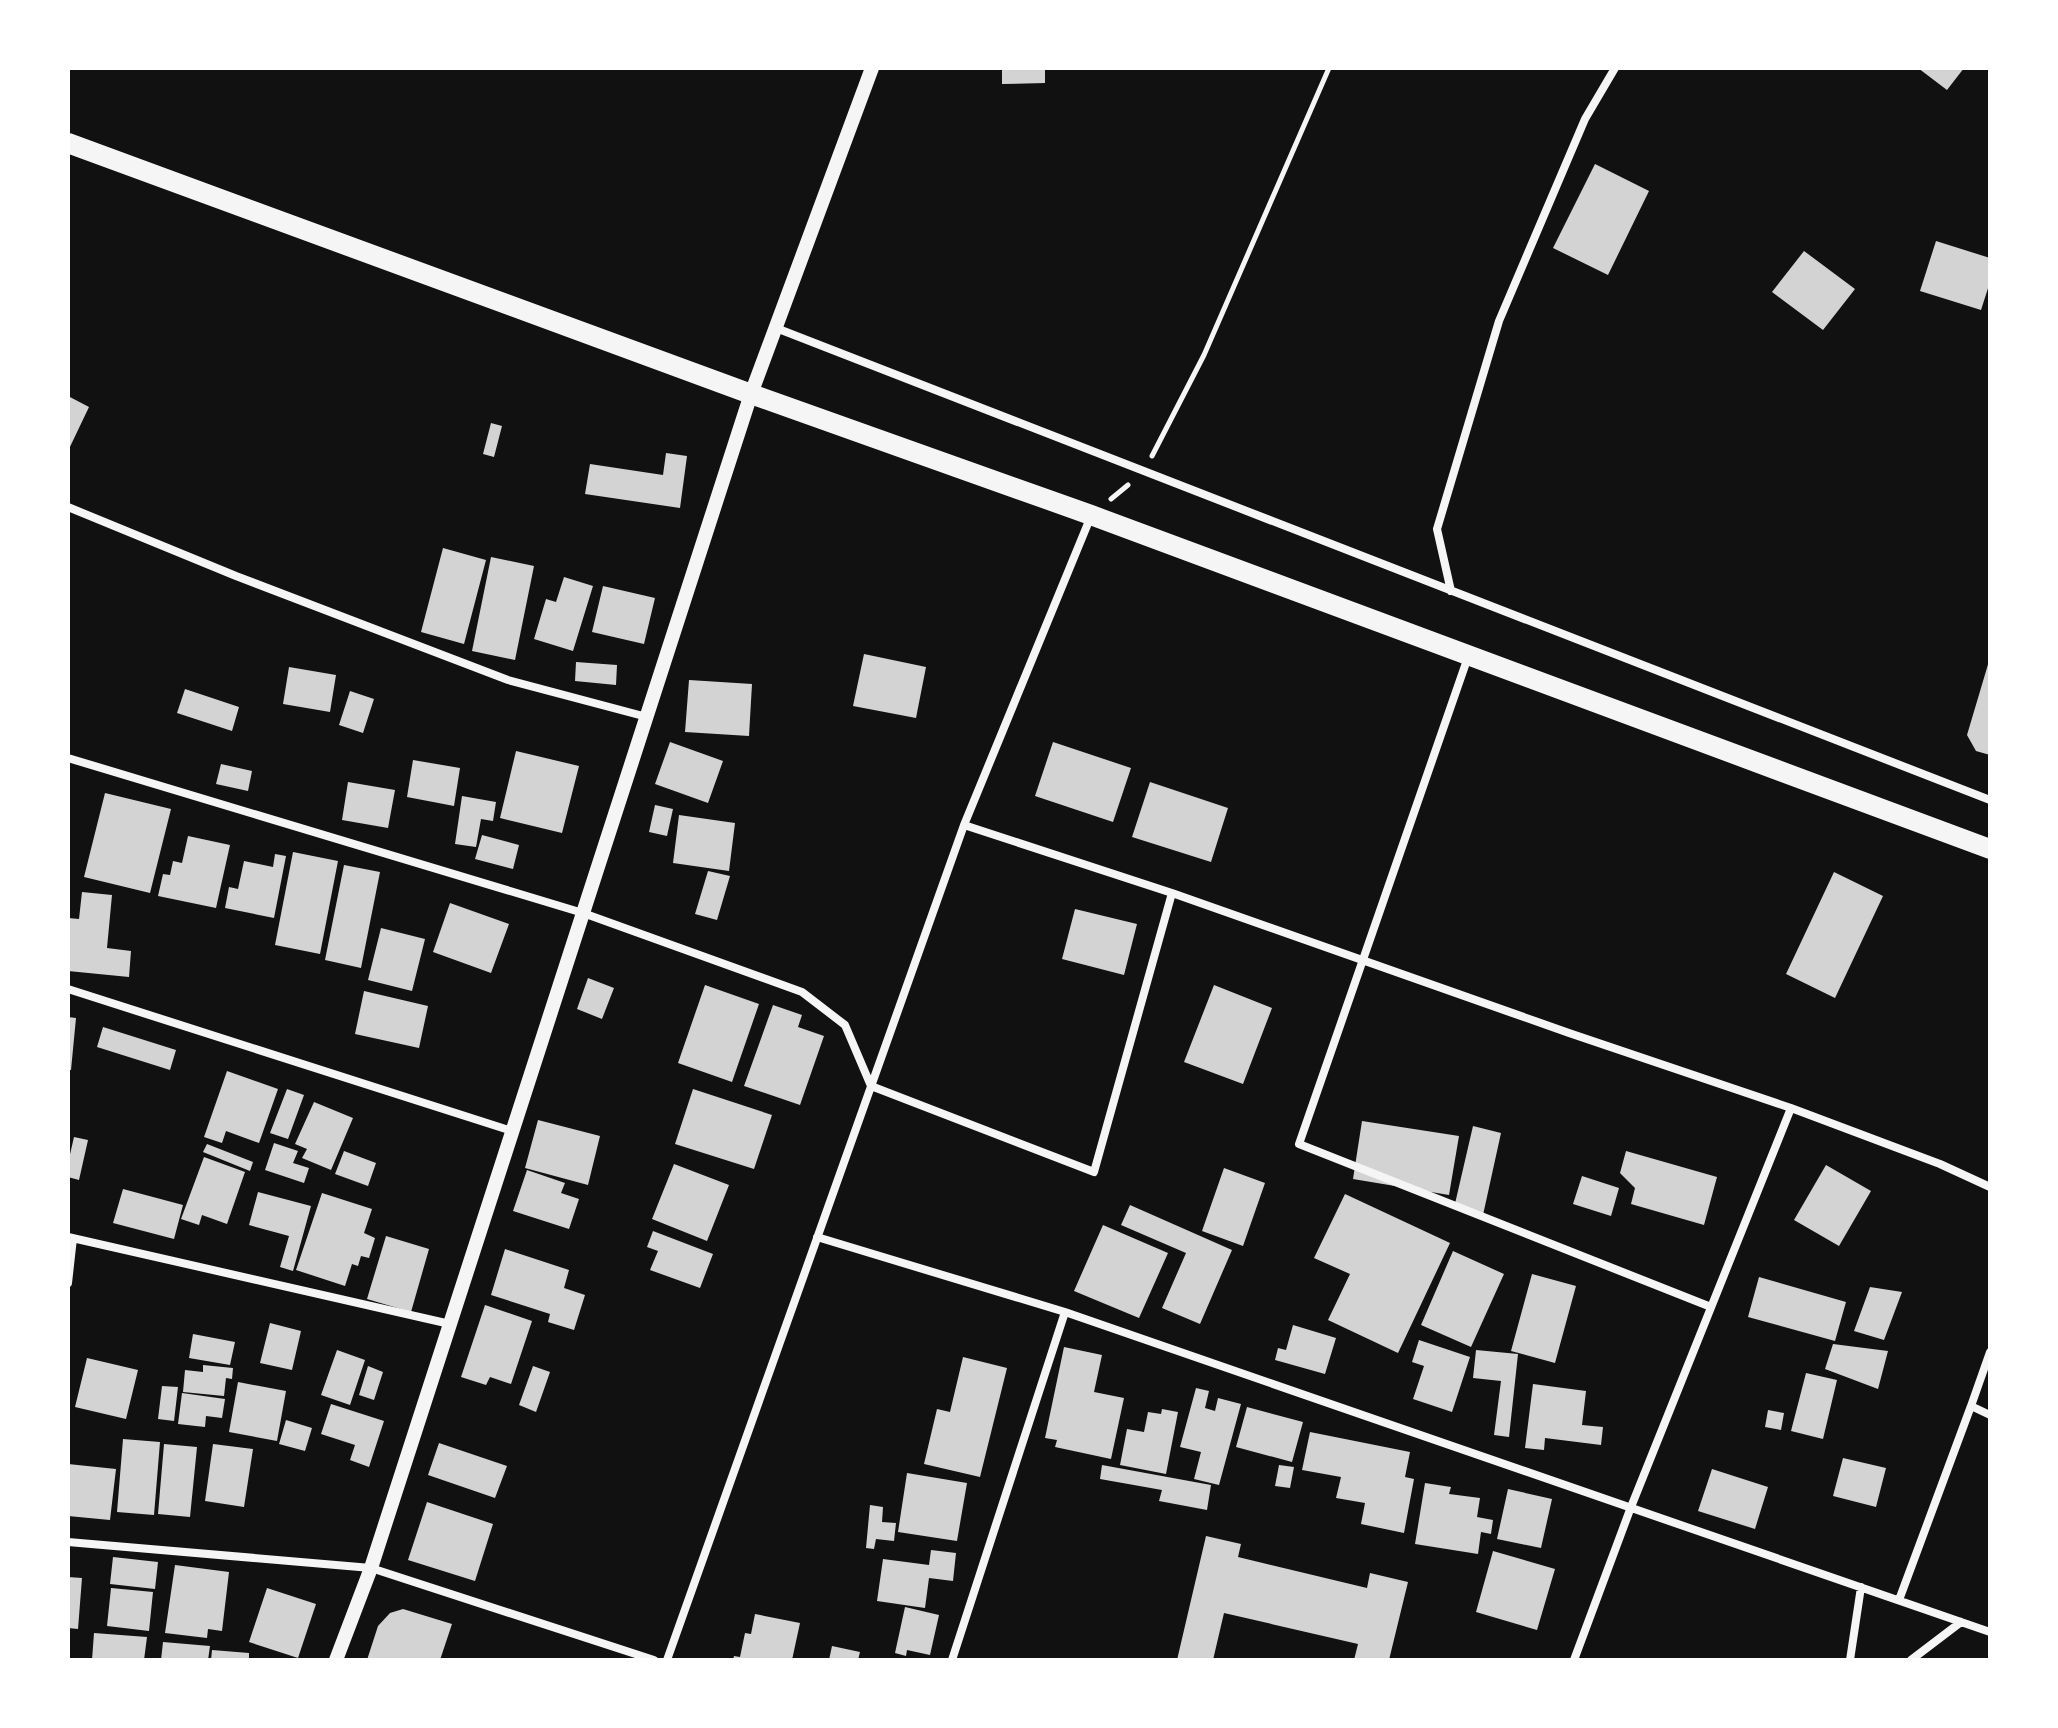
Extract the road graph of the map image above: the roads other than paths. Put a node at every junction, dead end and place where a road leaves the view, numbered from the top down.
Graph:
1 (872, 68) edge
2 (1615, 68) edge
3 (68, 143) edge
4 (776, 328) junction
5 (751, 394) junction
6 (68, 507) edge
7 (1091, 515) junction
8 (1451, 591) junction
9 (1469, 655) junction
10 (647, 717) junction
11 (68, 758) edge
12 (1990, 800) edge
13 (964, 825) junction
14 (1990, 849) edge
15 (1172, 893) junction
16 (583, 913) junction
17 (1361, 960) junction
18 (68, 989) edge
19 (871, 1086) junction
20 (1791, 1108) junction
21 (512, 1131) junction
22 (1990, 1187) edge
23 (817, 1237) junction
24 (70, 1238) edge
25 (68, 1283) edge
26 (1711, 1307) junction
27 (1065, 1312) junction
28 (450, 1324) junction
29 (1990, 1352) edge
30 (1971, 1406) junction
31 (1990, 1415) edge
32 (1631, 1507) junction
33 (68, 1542) edge
34 (371, 1568) junction
35 (1861, 1587) junction
36 (1899, 1600) junction
37 (1961, 1622) junction
38 (1990, 1632) edge
39 (336, 1660) edge
40 (654, 1660) edge
41 (667, 1660) edge
42 (952, 1660) edge
43 (1574, 1660) edge
44 (1850, 1660) edge
45 (1911, 1660) edge

1 - 4 street
2 - 8 street
3 - 5 main road
4 - 5 street
4 - 8 street
5 - 7 main road
5 - 10 street
6 - 10 street
7 - 9 main road
7 - 13 street
8 - 12 street
9 - 14 main road
9 - 17 street
10 - 16 street
11 - 16 street
13 - 15 street
13 - 19 street
15 - 17 street
15 - 19 street
16 - 19 street
16 - 21 street
17 - 20 street
17 - 26 street
18 - 21 street
19 - 23 street
20 - 22 street
20 - 26 street
21 - 28 street
23 - 27 street
23 - 41 street
24 - 25 street
24 - 28 street
26 - 32 street
27 - 32 street
27 - 42 street
28 - 34 street
29 - 30 street
30 - 31 street
30 - 36 street
32 - 35 street
32 - 43 street
33 - 34 street
34 - 39 street
34 - 40 street
35 - 36 street
35 - 44 street
36 - 37 street
37 - 38 street
37 - 45 street

